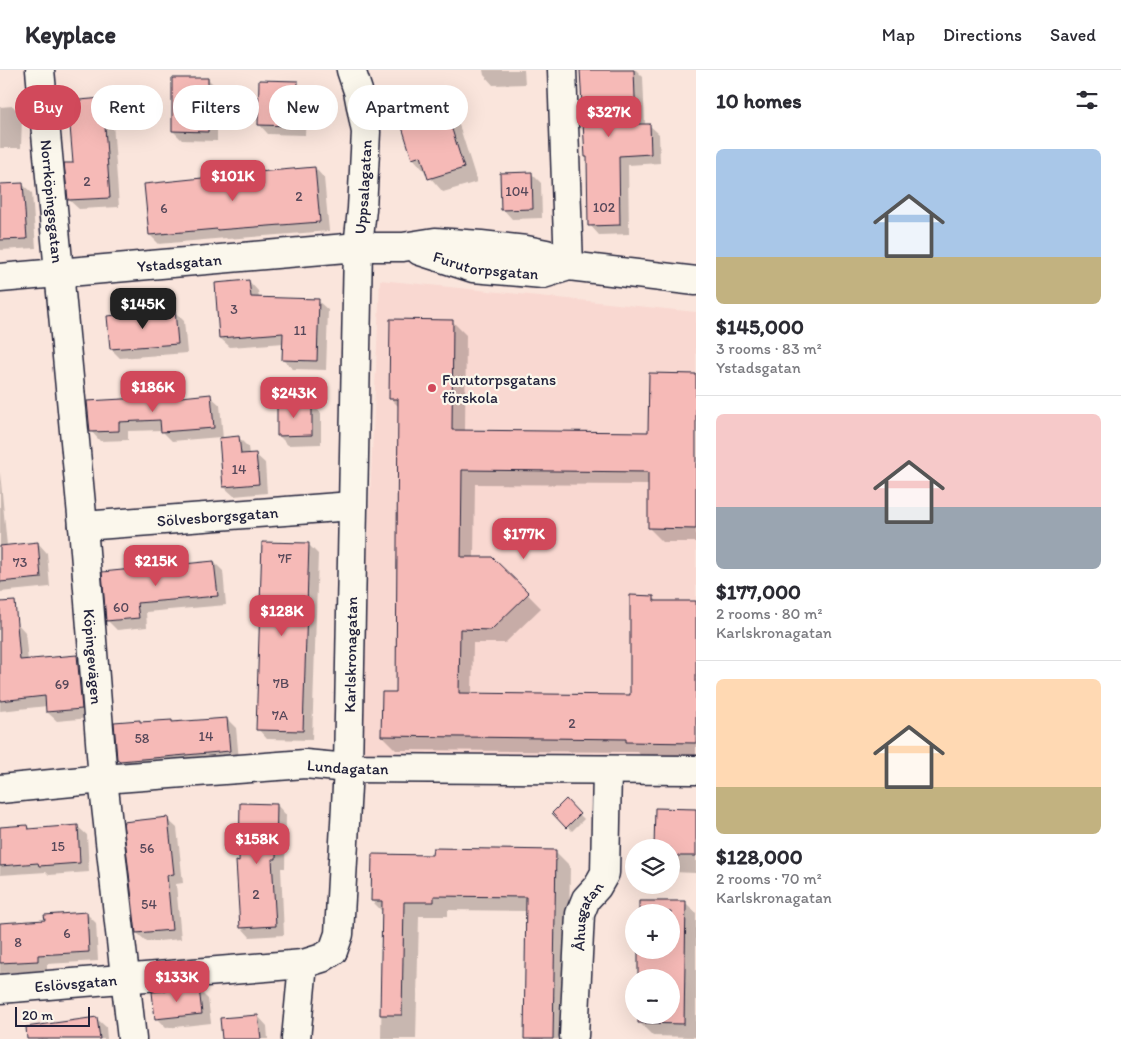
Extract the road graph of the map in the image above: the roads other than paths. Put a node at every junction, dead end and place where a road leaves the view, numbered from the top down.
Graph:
1 (40, 70) edge
2 (351, 70) edge
3 (562, 70) edge
4 (358, 247) junction
5 (569, 266) junction
6 (59, 274) junction
7 (0, 278) edge
8 (696, 281) edge
9 (352, 506) junction
10 (83, 526) junction
11 (348, 768) junction
12 (607, 770) junction
13 (696, 770) edge
14 (103, 779) junction
15 (0, 789) edge
16 (302, 964) junction
17 (124, 978) junction
18 (0, 989) edge
19 (574, 1036) dead end
20 (132, 1039) edge
21 (296, 1039) edge

1 - 6 street, Norrköpingsgatan
2 - 4 street, Uppsalagatan
3 - 5 street
4 - 5 street, Furutorpsgatan
4 - 6 street, Ystadsgatan
4 - 9 street, Karlskronagatan
5 - 8 street, Furutorpsgatan
6 - 7 street, Ystadsgatan
6 - 10 street, Köpingevägen
9 - 10 street, Sölvesborgsgatan
9 - 11 street, Karlskronagatan
10 - 14 street, Köpingevägen
11 - 12 street, Lundagatan
11 - 14 street, Lundagatan
11 - 16 street, Karlskronagatan
12 - 13 street, Lundagatan
12 - 19 street, Åhusgatan
14 - 15 street, Lundagatan
14 - 17 street, Köpingevägen
16 - 17 street, Eslövsgatan
16 - 21 street
17 - 18 street, Eslövsgatan
17 - 20 street, Köpingevägen

